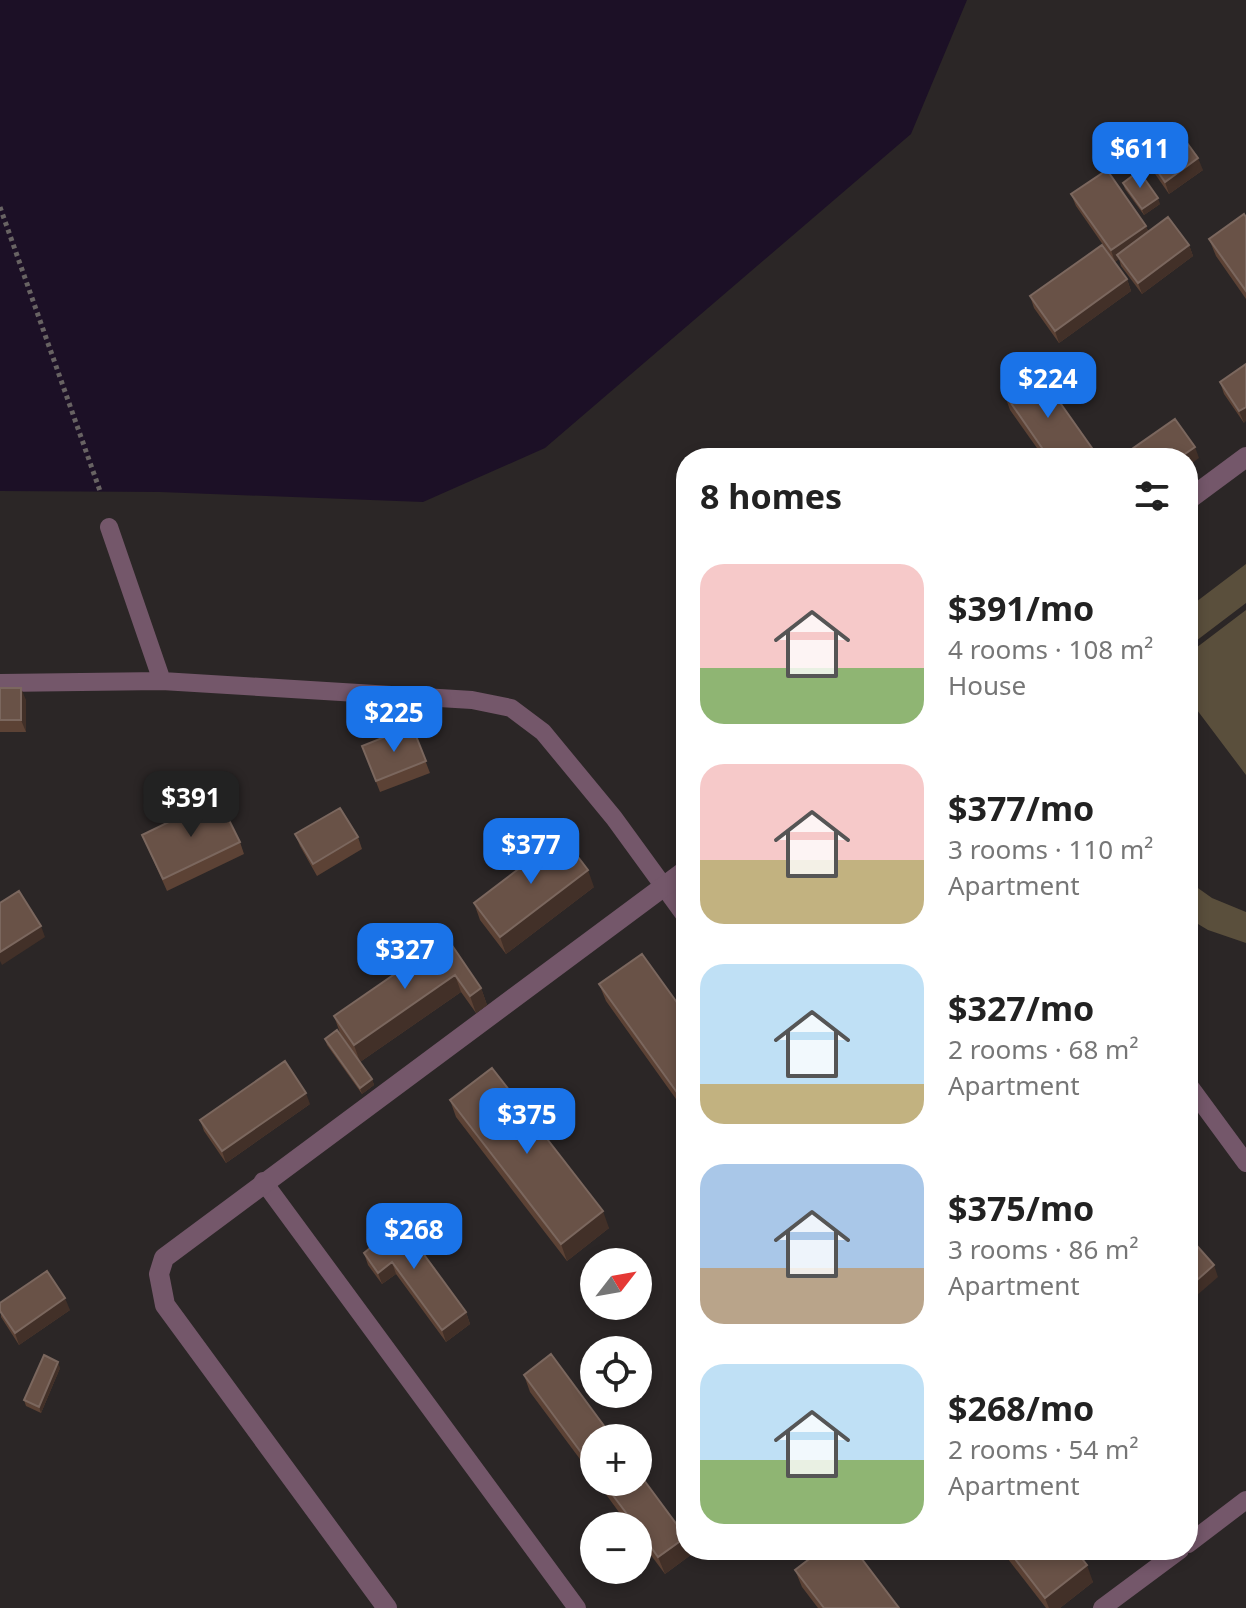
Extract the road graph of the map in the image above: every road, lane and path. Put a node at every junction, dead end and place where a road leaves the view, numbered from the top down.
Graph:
1 (0, 207) edge
2 (1246, 457) edge
3 (100, 491) dead end
4 (1198, 493) edge
5 (109, 527) dead end
6 (162, 681) junction
7 (0, 683) edge
8 (676, 877) edge
9 (663, 886) junction
10 (676, 904) edge
11 (1198, 1098) edge
12 (1246, 1163) edge
13 (263, 1181) junction
14 (1246, 1500) edge
15 (1198, 1536) edge
16 (1155, 1560) edge
17 (387, 1608) edge
18 (577, 1608) edge
19 (1102, 1608) edge

1 - 3 path
2 - 4 street
5 - 6 lane
6 - 7 lane
6 - 9 lane
8 - 9 street
9 - 10 lane
9 - 13 street
11 - 12 lane
13 - 17 street
13 - 18 lane
14 - 15 lane
16 - 19 lane

